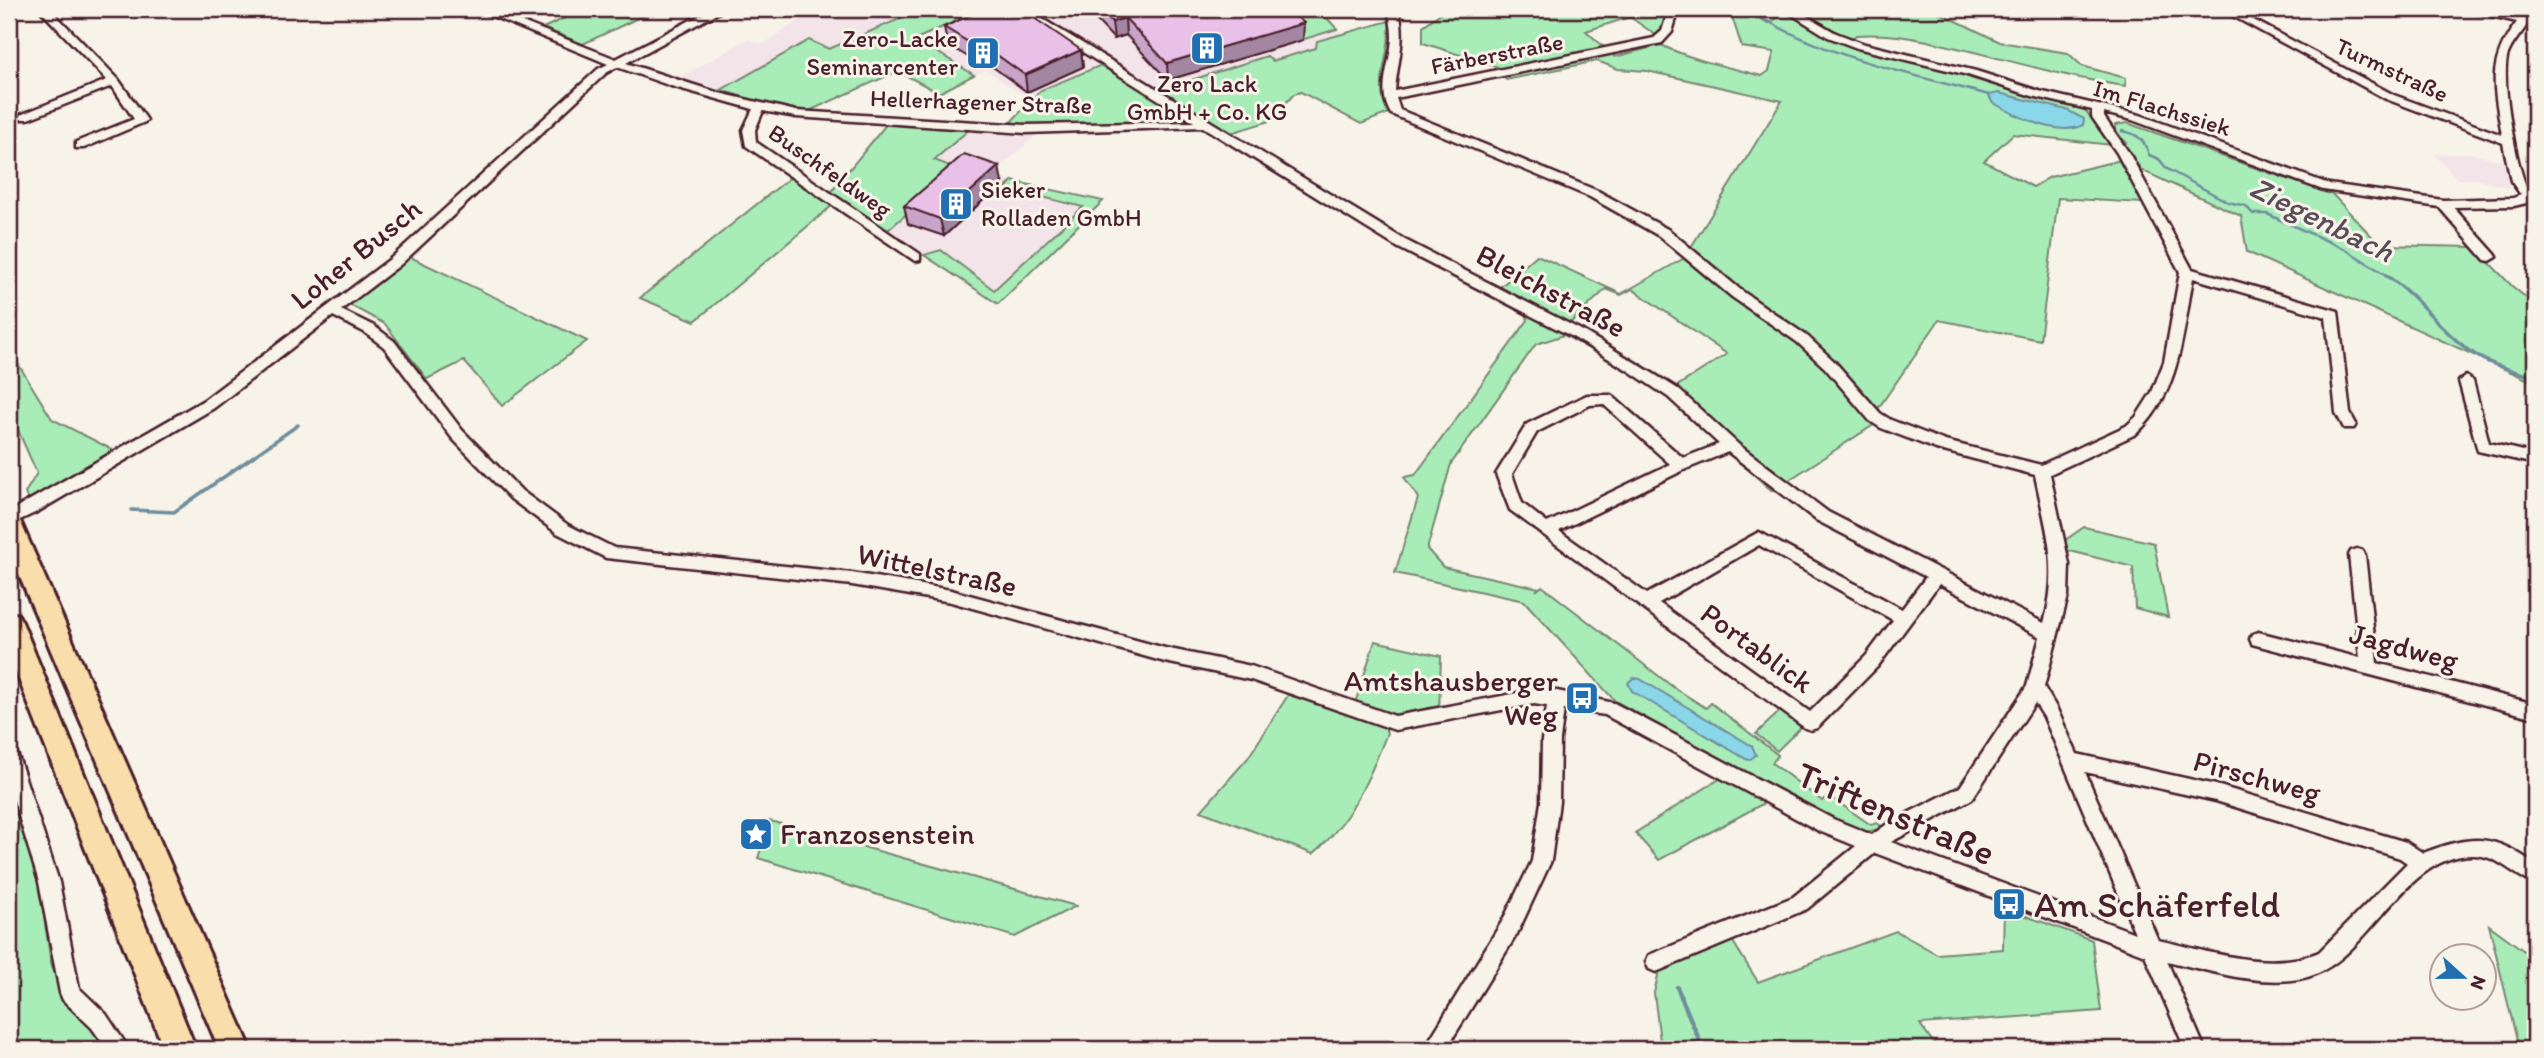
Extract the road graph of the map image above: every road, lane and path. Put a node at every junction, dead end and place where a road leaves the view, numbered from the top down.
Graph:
1 (44, 9) edge
2 (480, 9) edge
3 (720, 9) edge
4 (1019, 9) edge
5 (1393, 9) edge
6 (1674, 9) edge
7 (1788, 9) edge
8 (2225, 9) edge
9 (2466, 9) edge
10 (2532, 9) edge
11 (2525, 20) junction
12 (617, 63) junction
13 (114, 81) junction
14 (1390, 96) junction
15 (759, 108) junction
16 (2098, 108) junction
17 (24, 117) dead end
18 (1204, 122) junction
19 (2508, 141) junction
20 (80, 145) dead end
21 (2533, 196) edge
22 (2443, 204) junction
23 (915, 257) dead end
24 (2490, 257) dead end
25 (2186, 272) junction
26 (333, 311) junction
27 (2466, 382) dead end
28 (2349, 425) dead end
29 (1730, 446) junction
30 (2535, 459) edge
31 (1681, 465) junction
32 (2042, 471) junction
33 (10, 525) edge
34 (1546, 530) junction
35 (2357, 555) dead end
36 (1936, 576) junction
37 (1647, 602) junction
38 (1904, 618) junction
39 (9, 622) edge
40 (2048, 633) junction
41 (2258, 639) dead end
42 (2369, 666) junction
43 (2035, 688) junction
44 (1557, 698) junction
45 (1608, 708) joint
46 (2535, 711) edge
47 (9, 756) edge
48 (2072, 761) junction
49 (1873, 844) junction
50 (2421, 862) junction
51 (2534, 873) edge
52 (2151, 948) junction
53 (1656, 962) dead end
54 (119, 1049) edge
55 (180, 1049) edge
56 (235, 1049) edge
57 (1434, 1049) edge
58 (2195, 1049) edge

1 - 13 street
2 - 12 street, Hellerhagener Straße
3 - 12 street, Loher Busch
4 - 18 street, Bleichstraße
5 - 14 street
6 - 14 street, Färberstraße
7 - 16 street, Im Flachssiek
8 - 19 street, Turmstraße
9 - 11 street
10 - 11 street
11 - 19 street
12 - 15 street, Hellerhagener Straße
12 - 26 street, Loher Busch
13 - 17 street
13 - 20 street
14 - 32 street
15 - 18 street, Hellerhagener Straße
15 - 23 street, Buschfeldweg
16 - 22 street, Im Flachssiek
16 - 25 street
18 - 29 street, Bleichstraße
19 - 21 street
21 - 22 street, Im Flachssiek
22 - 24 street
25 - 28 street
25 - 32 street
26 - 33 street, Loher Busch
26 - 44 street, Wittelstraße
27 - 30 street
29 - 31 street
29 - 36 street, Bleichstraße
31 - 34 street
31 - 34 street, Portablick
32 - 40 street
33 - 56 highway
34 - 37 street, Portablick
35 - 42 street
36 - 38 street, Portablick
36 - 40 street, Bleichstraße
37 - 38 street
37 - 38 street, Portablick
39 - 55 highway
40 - 43 street
41 - 42 street, Jagdweg
42 - 46 street, Jagdweg
43 - 48 street
43 - 49 street
44 - 45 street, Wittelstraße
44 - 57 street
45 - 49 street, Triftenstraße
47 - 54 street
48 - 50 street, Pirschweg
48 - 52 street
49 - 52 street, Triftenstraße
49 - 53 street
50 - 51 street, Triftenstraße
50 - 52 street, Triftenstraße
52 - 58 street

